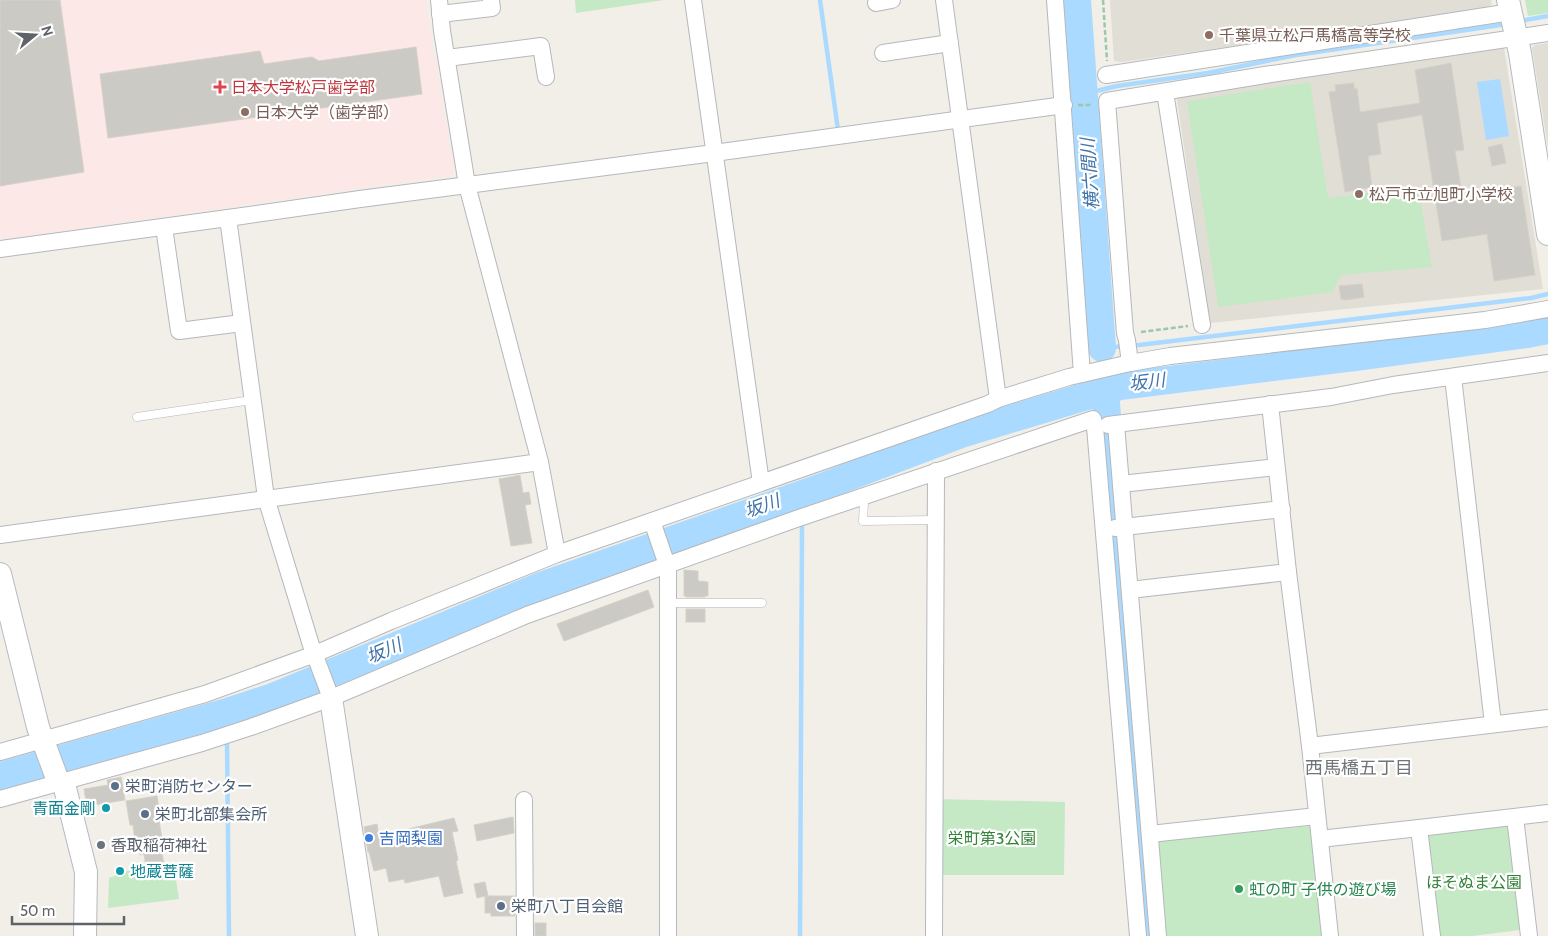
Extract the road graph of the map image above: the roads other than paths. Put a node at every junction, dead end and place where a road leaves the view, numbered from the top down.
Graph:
1 (693, 0) edge
2 (944, 0) edge
3 (1056, 0) edge
4 (492, 1) dead end
5 (1509, 6) edge
6 (440, 7) edge
7 (1548, 33) edge
8 (1517, 38) junction
9 (950, 43) junction
10 (1262, 51) junction
11 (883, 53) dead end
12 (447, 58) junction
13 (1106, 75) road end
14 (1265, 75) junction
15 (546, 77) dead end
16 (1165, 92) junction
17 (1064, 106) junction
18 (960, 119) junction
19 (714, 154) junction
20 (467, 185) junction
21 (228, 218) junction
22 (164, 227) junction
23 (1548, 234) edge
24 (0, 249) edge
25 (1548, 309) edge
26 (242, 323) junction
27 (1202, 325) road end
28 (1548, 363) edge
29 (1124, 365) junction
30 (1086, 374) junction
31 (1453, 378) junction
32 (252, 400) junction
33 (998, 400) junction
34 (1270, 404) junction
35 (137, 417) dead end
36 (1104, 426) junction
37 (540, 462) junction
38 (1276, 468) junction
39 (936, 471) junction
40 (761, 483) junction
41 (1121, 484) junction
42 (266, 498) junction
43 (864, 504) dead end
44 (1282, 509) junction
45 (935, 520) junction
46 (652, 524) junction
47 (1125, 527) junction
48 (1104, 529) junction
49 (0, 535) edge
50 (557, 554) junction
51 (666, 562) junction
52 (1288, 572) junction
53 (0, 574) edge
54 (1130, 590) junction
55 (668, 603) junction
56 (762, 603) dead end
57 (6, 626) edge
58 (316, 657) junction
59 (331, 694) junction
60 (1548, 718) edge
61 (1493, 724) junction
62 (43, 741) junction
63 (1310, 746) junction
64 (0, 752) edge
65 (59, 779) junction
66 (0, 799) edge
67 (524, 800) dead end
68 (1548, 813) edge
69 (1317, 816) junction
70 (1515, 817) junction
71 (1419, 828) junction
72 (1150, 834) junction
73 (1320, 839) junction
74 (85, 936) edge
75 (367, 936) edge
76 (525, 936) edge
77 (668, 936) edge
78 (934, 936) edge
79 (1138, 936) edge
80 (1158, 936) edge
81 (1330, 936) edge
82 (1432, 936) edge
83 (1524, 936) edge
84 (1528, 936) edge

1 - 19 street
2 - 9 street
3 - 17 street
4 - 6 street
5 - 8 street
5 - 10 street
6 - 12 street
7 - 8 street
8 - 14 street
8 - 23 street
9 - 11 street
9 - 18 street
10 - 13 street
10 - 14 street
12 - 15 street
12 - 20 street
14 - 16 street
16 - 27 street
16 - 29 street
17 - 18 street
17 - 30 street
18 - 19 street
18 - 33 street
19 - 20 street
19 - 40 street
20 - 21 street
20 - 37 street
21 - 22 street
21 - 26 street
22 - 24 street
22 - 26 street
25 - 29 street
26 - 32 street
28 - 31 street
29 - 30 street
30 - 33 street
31 - 34 street
31 - 61 street
32 - 35 lane
32 - 42 street
33 - 40 street
34 - 36 street
34 - 38 street
36 - 39 street
36 - 41 street
36 - 48 street
37 - 42 street
37 - 50 street
38 - 41 street
38 - 44 street
39 - 45 street
39 - 51 street
40 - 46 street
41 - 47 street
42 - 49 street
42 - 58 street
43 - 45 lane
44 - 47 street
44 - 52 street
45 - 78 street
46 - 50 street
46 - 51 street
47 - 48 street
47 - 54 street
48 - 79 street
50 - 58 street
51 - 55 street
51 - 59 street
52 - 54 street
52 - 63 street
53 - 57 street
54 - 72 street
55 - 56 lane
55 - 77 street
57 - 62 street
58 - 59 street
58 - 62 street
59 - 65 street
59 - 75 street
60 - 61 street
61 - 63 street
62 - 64 street
62 - 65 street
63 - 69 street
65 - 66 street
65 - 74 street
67 - 76 street
68 - 70 street
69 - 72 street
69 - 73 street
70 - 71 street
70 - 84 street
71 - 73 street
71 - 82 street
72 - 80 street
73 - 81 street
83 - 84 street

